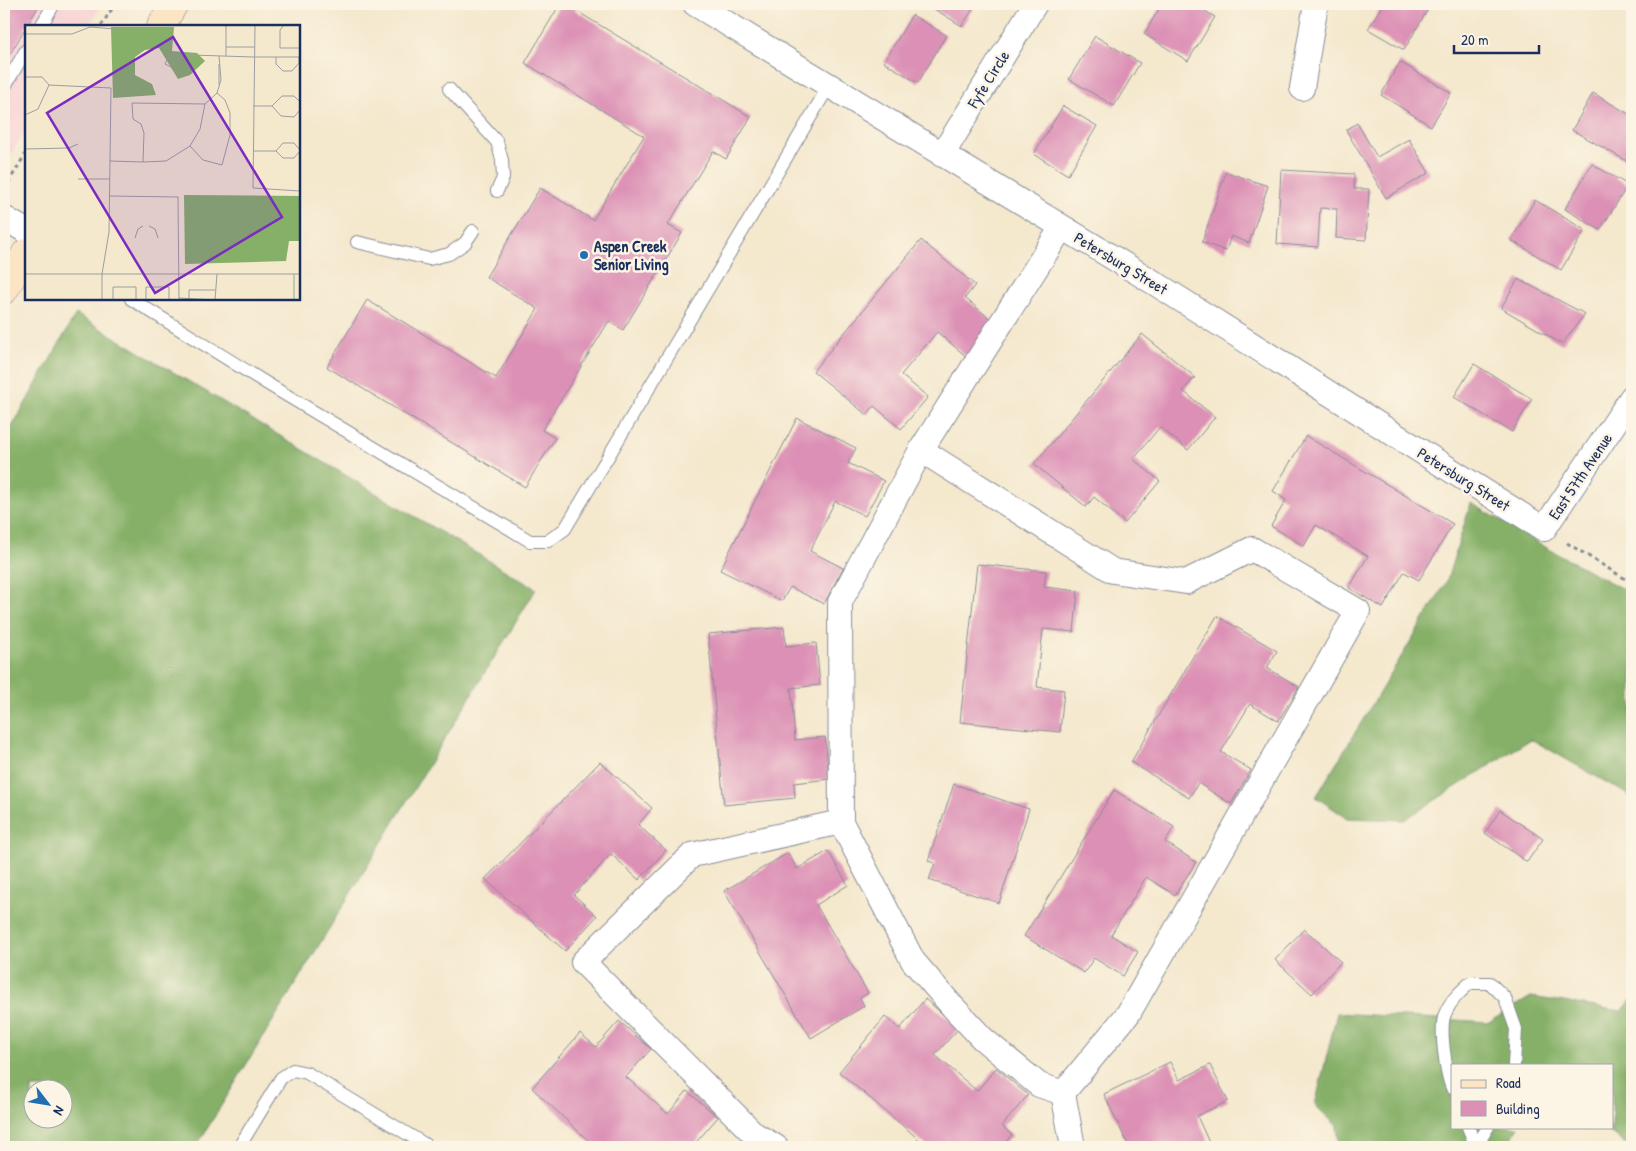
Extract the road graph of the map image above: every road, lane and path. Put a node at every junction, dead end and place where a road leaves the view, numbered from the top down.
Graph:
1 (54, 4) edge
2 (114, 4) edge
3 (174, 4) edge
4 (695, 4) edge
5 (1035, 4) edge
6 (1316, 4) edge
7 (42, 25) edge
8 (102, 25) edge
9 (162, 25) edge
10 (25, 52) edge
11 (829, 86) junction
12 (4, 88) edge
13 (1302, 88) dead end
14 (449, 89) dead end
15 (942, 154) junction
16 (25, 155) edge
17 (4, 190) edge
18 (497, 190) dead end
19 (4, 218) edge
20 (1062, 227) junction
21 (25, 230) edge
22 (473, 231) dead end
23 (357, 242) dead end
24 (25, 255) edge
25 (4, 290) edge
26 (133, 300) edge
27 (1632, 397) edge
28 (921, 450) junction
29 (1544, 529) junction
30 (1632, 583) edge
31 (841, 822) junction
32 (1514, 1064) edge
33 (1451, 1086) edge
34 (1063, 1093) junction
35 (1468, 1128) edge
36 (1487, 1128) edge
37 (239, 1147) edge
38 (429, 1147) edge
39 (776, 1147) edge
40 (1073, 1147) edge
41 (1476, 1147) edge

1 - 7 lane
2 - 8 path
3 - 9 main road
4 - 11 street, Petersburg Street
5 - 15 street, Fyfe Circle
6 - 13 street
10 - 12 lane
11 - 15 street, Petersburg Street
11 - 26 lane
14 - 18 lane
15 - 20 street, Petersburg Street
16 - 17 path
19 - 21 street
20 - 28 street
20 - 29 street, Petersburg Street
22 - 23 lane
24 - 25 main road
27 - 29 street, East 57th Avenue
28 - 31 street
28 - 34 street
29 - 30 path
31 - 34 street
31 - 39 street
32 - 33 lane
34 - 40 street
35 - 41 lane
36 - 41 lane
37 - 38 lane

